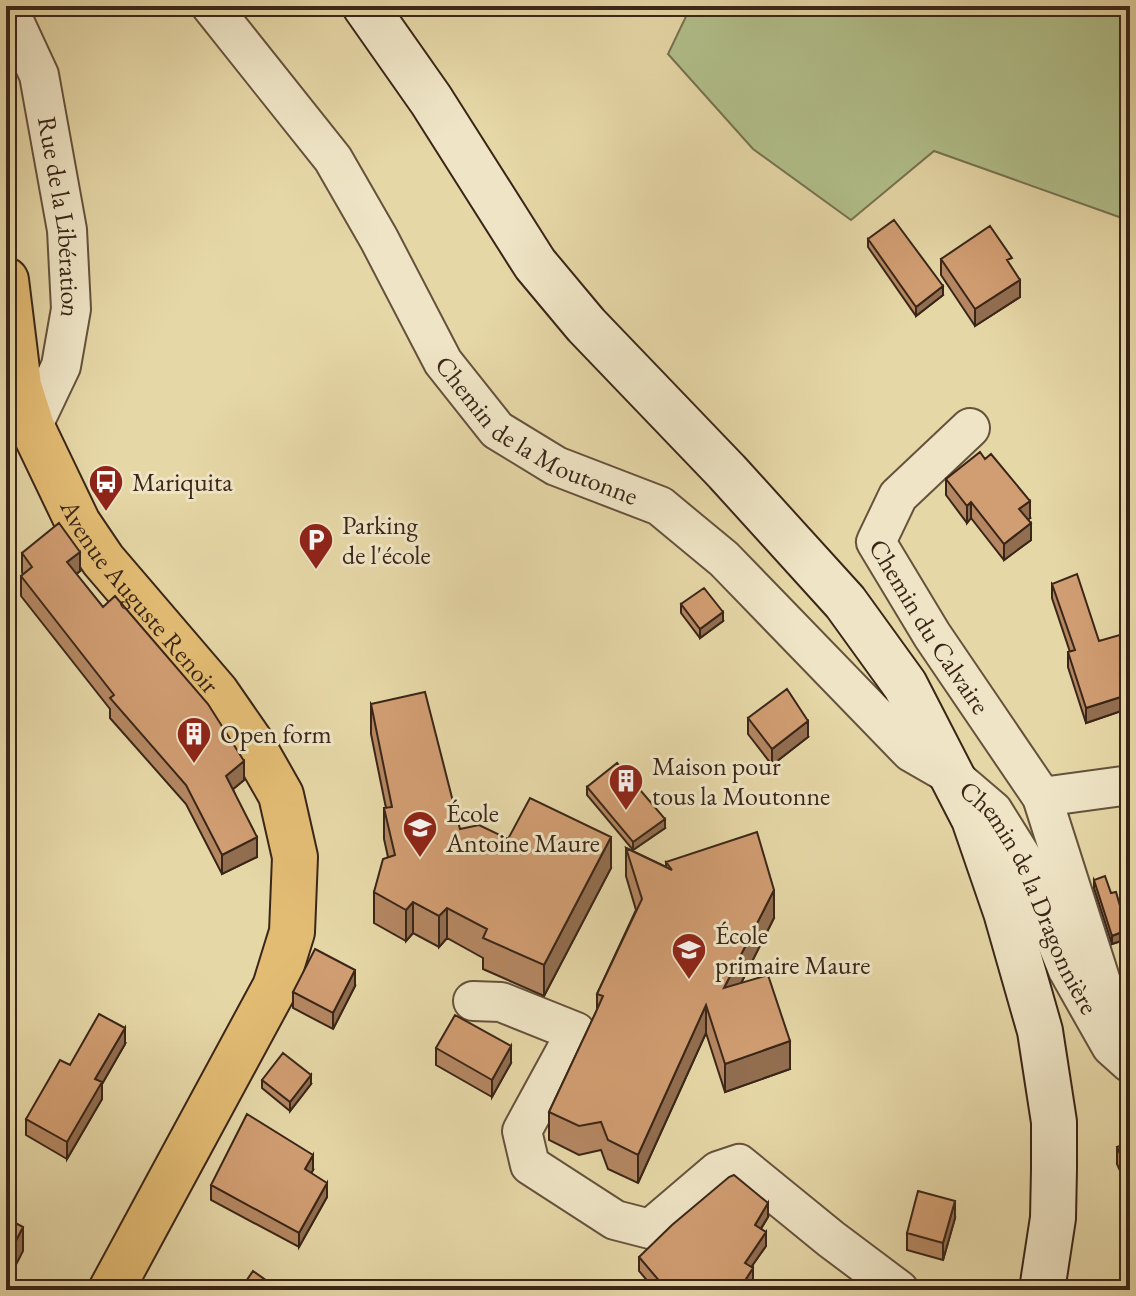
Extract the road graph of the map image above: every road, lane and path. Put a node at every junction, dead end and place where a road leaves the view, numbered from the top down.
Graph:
1 (7, 6) edge
2 (211, 6) edge
3 (365, 6) edge
4 (6, 280) edge
5 (32, 427) junction
6 (970, 428) dead end
7 (951, 775) junction
8 (1130, 785) edge
9 (1042, 797) junction
10 (473, 1001) dead end
11 (1130, 1043) edge
12 (1130, 1063) edge
13 (111, 1290) edge
14 (899, 1290) edge
15 (1042, 1290) edge

1 - 5 street, Rue de la Libération
2 - 7 street, Chemin de la Moutonne
3 - 7 main road
4 - 5 main road, Avenue Auguste Renoir
5 - 13 main road, Avenue Auguste Renoir
6 - 9 street, Chemin du Calvaire
7 - 12 street, Chemin de la Dragonnière
7 - 15 main road
8 - 9 street
9 - 11 street, Chemin de la Dragonnière
10 - 14 street

